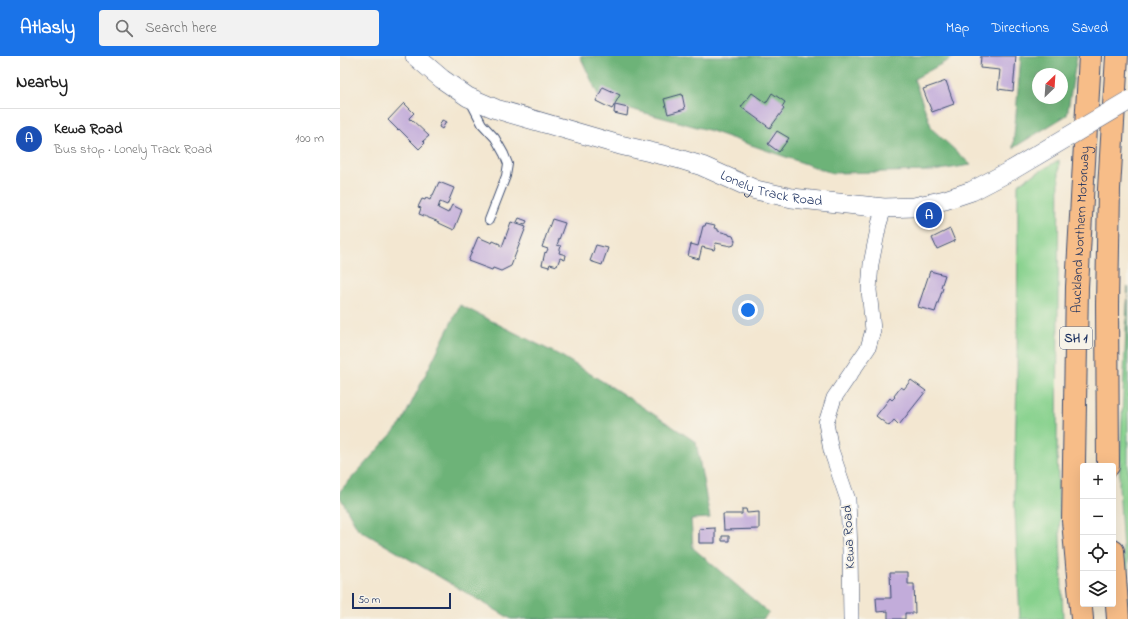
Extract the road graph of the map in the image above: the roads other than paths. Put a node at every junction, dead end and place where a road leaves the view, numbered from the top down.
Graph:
1 (415, 56) edge
2 (1090, 56) edge
3 (1117, 56) edge
4 (468, 97) junction
5 (1128, 101) edge
6 (884, 208) junction
7 (489, 220) dead end
8 (1108, 463) edge
9 (1114, 571) edge
10 (851, 619) edge
11 (1082, 619) edge
12 (1118, 619) edge

1 - 4 street, Lonely Track Road
2 - 11 highway, Auckland Northern Motorway / SH 1
3 - 8 highway, Auckland Northern Motorway / SH 1
4 - 6 street, Lonely Track Road
4 - 7 lane
5 - 6 street, Lonely Track Road, bridge
6 - 10 street, Kewa Road
9 - 12 highway

